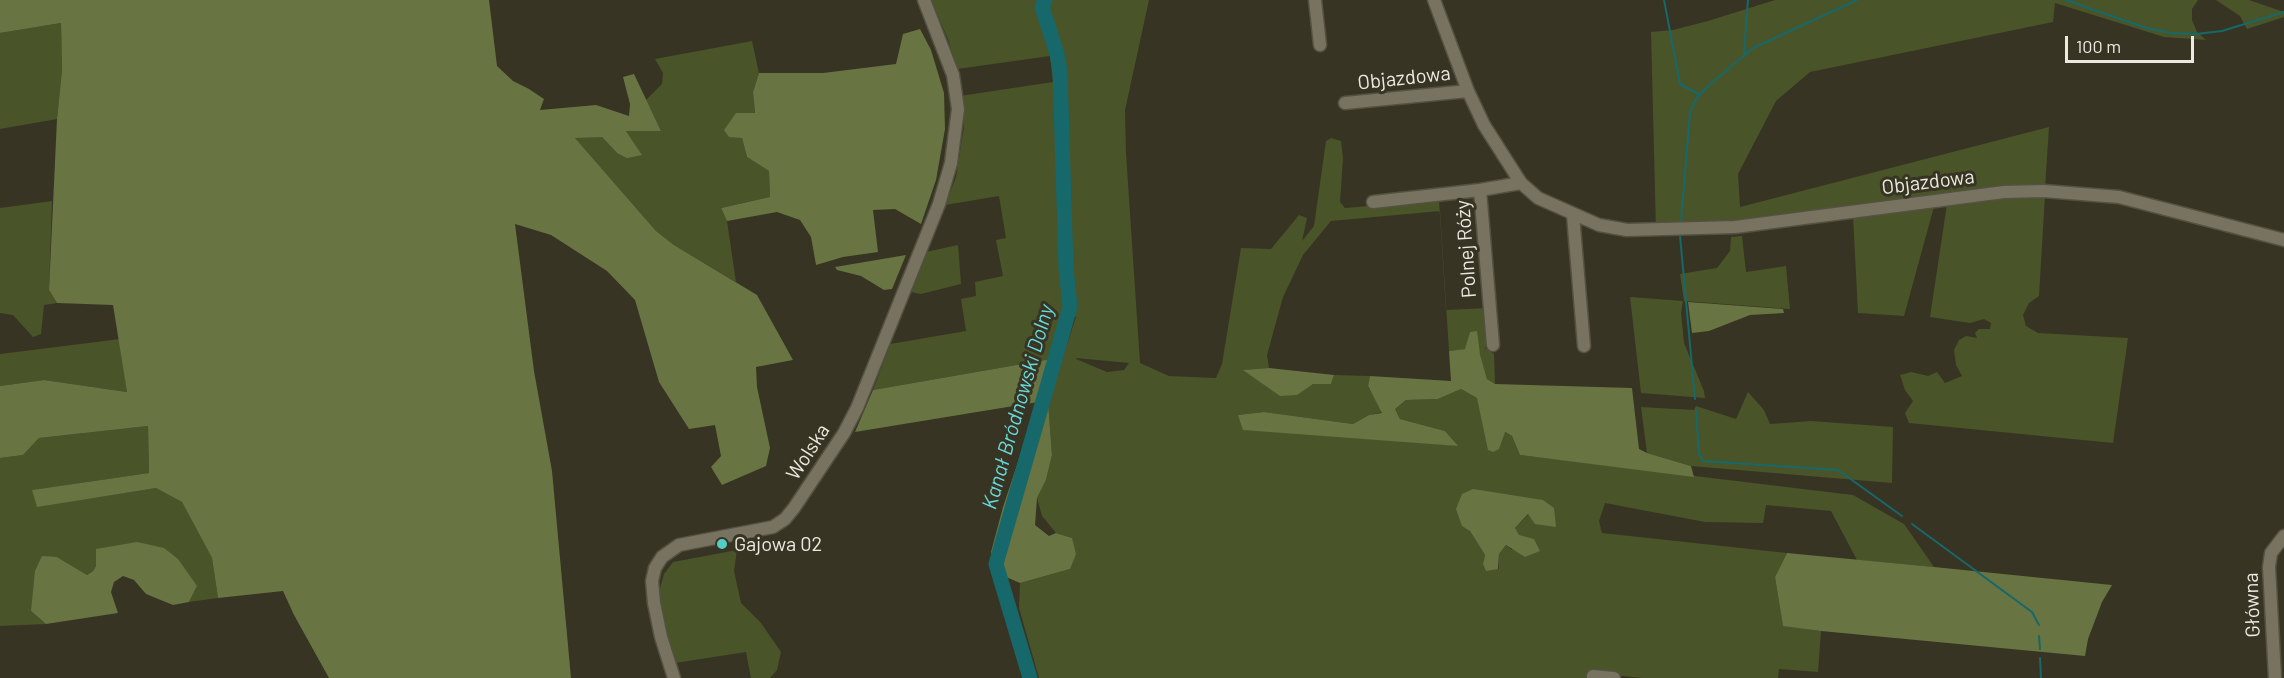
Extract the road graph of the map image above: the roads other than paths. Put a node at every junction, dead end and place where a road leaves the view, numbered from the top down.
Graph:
1 (924, 0) edge
2 (1315, 0) edge
3 (1434, 0) edge
4 (1320, 45) dead end
5 (1468, 91) junction
6 (1345, 103) dead end
7 (1521, 183) junction
8 (1480, 190) junction
9 (1372, 202) dead end
10 (1574, 215) junction
11 (2284, 240) edge
12 (1493, 345) dead end
13 (1584, 346) dead end
14 (2284, 536) edge
15 (1593, 677) edge
16 (674, 678) edge
17 (1614, 678) edge
18 (2275, 678) edge

1 - 16 street, Wolska
2 - 4 street
3 - 5 street, Objazdowa
5 - 6 street, Objazdowa
5 - 7 street, Objazdowa
7 - 8 street, Polnej Róży
7 - 10 street, Objazdowa
8 - 9 street
8 - 12 street, Polnej Róży
10 - 11 street, Objazdowa
10 - 13 street
14 - 18 street, Główna
15 - 17 street

